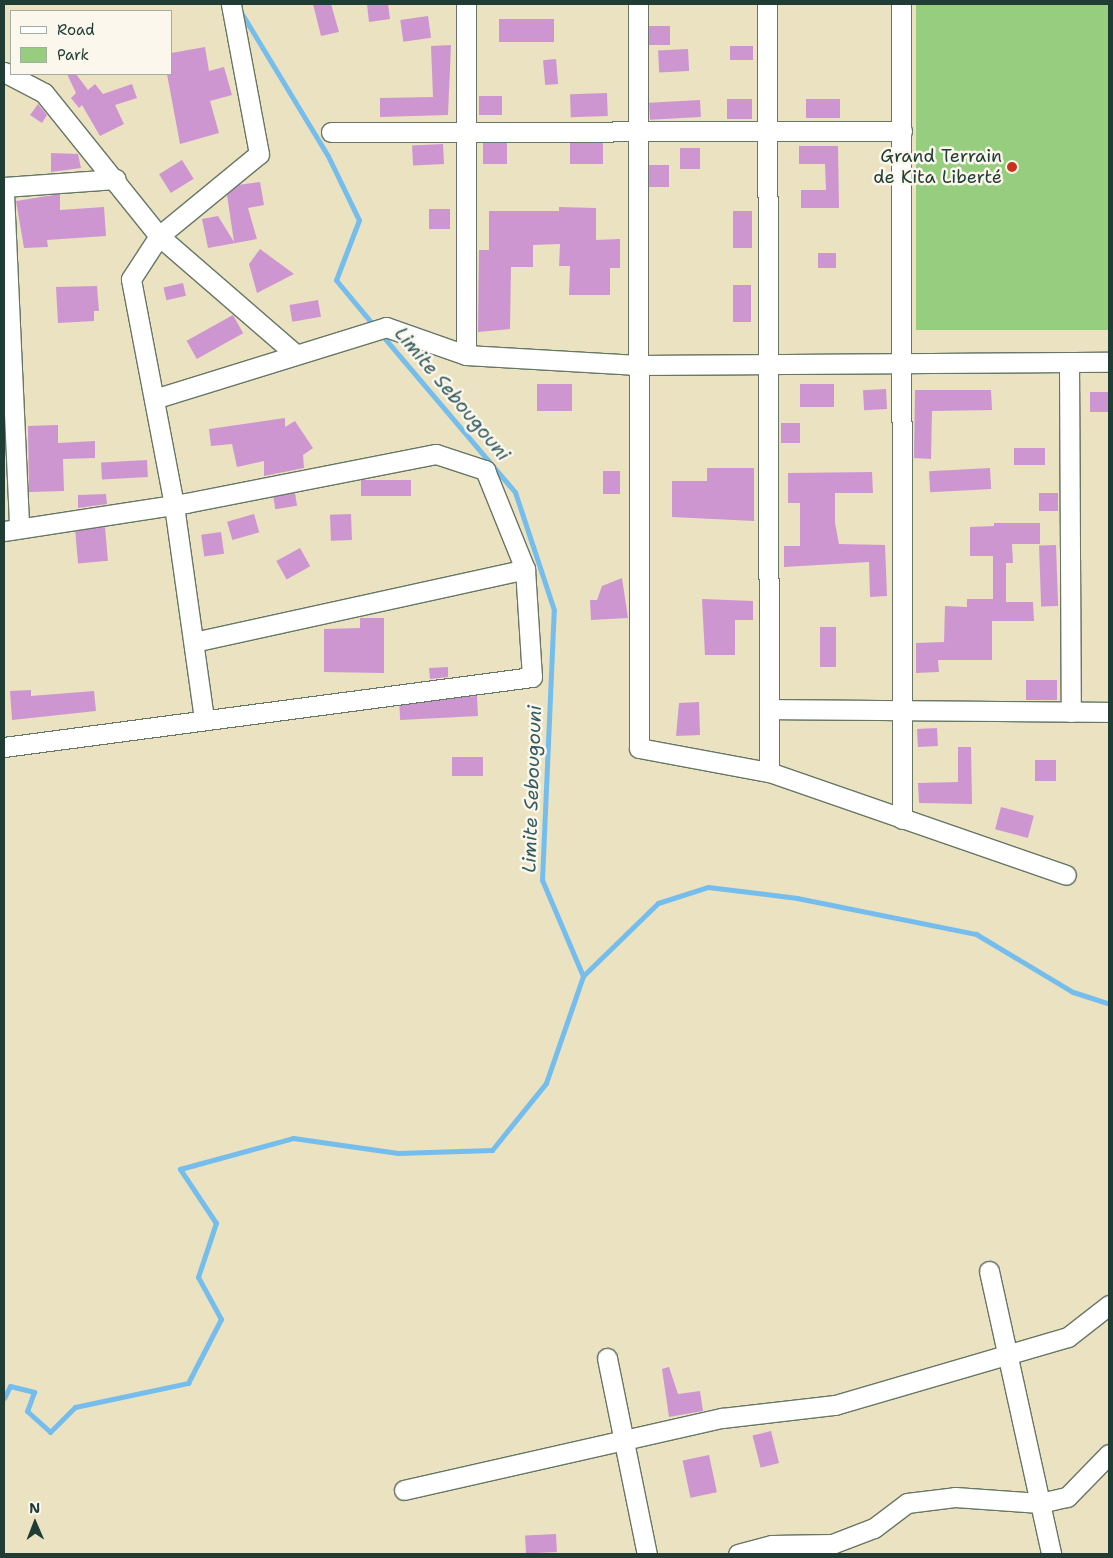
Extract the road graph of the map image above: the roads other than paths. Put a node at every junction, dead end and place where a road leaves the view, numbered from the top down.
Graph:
1 (231, 4) edge
2 (466, 4) edge
3 (638, 4) edge
4 (767, 4) edge
5 (901, 4) edge
6 (4, 72) edge
7 (768, 131) junction
8 (902, 131) junction
9 (331, 132) dead end
10 (466, 132) junction
11 (638, 132) junction
12 (116, 179) junction
13 (4, 187) edge
14 (4, 193) edge
15 (158, 236) junction
16 (6, 303) edge
17 (293, 352) junction
18 (466, 355) junction
19 (1069, 362) junction
20 (1109, 362) edge
21 (902, 363) junction
22 (768, 364) junction
23 (638, 365) junction
24 (154, 398) junction
25 (174, 504) junction
26 (11, 530) edge
27 (525, 569) junction
28 (194, 642) junction
29 (768, 709) junction
30 (902, 710) junction
31 (1071, 712) junction
32 (1109, 712) edge
33 (204, 719) junction
34 (4, 746) edge
35 (768, 772) junction
36 (902, 819) junction
37 (1066, 875) dead end
38 (989, 1271) dead end
39 (1109, 1305) edge
40 (1007, 1353) junction
41 (606, 1358) dead end
42 (623, 1438) junction
43 (1109, 1454) edge
44 (404, 1490) dead end
45 (1040, 1502) junction
46 (647, 1554) edge
47 (738, 1554) edge
48 (1051, 1554) edge

1 - 15 street
2 - 10 street
3 - 11 street
4 - 7 street
5 - 8 street
6 - 12 street
7 - 8 street
7 - 11 street
7 - 22 street
8 - 21 street
9 - 10 street
10 - 11 street
10 - 18 street
11 - 23 street
12 - 13 street
12 - 15 street
14 - 16 street
15 - 17 street
15 - 24 street
16 - 26 street
17 - 18 street
17 - 24 street
18 - 23 street
19 - 20 street
19 - 21 street
19 - 31 street
21 - 22 street
21 - 30 street
22 - 23 street
22 - 29 street
23 - 35 street
24 - 25 street
25 - 26 street
25 - 27 street
25 - 28 street
27 - 28 street
27 - 33 street
28 - 33 street
29 - 30 street
29 - 35 street
30 - 31 street
30 - 36 street
31 - 32 street
33 - 34 street
35 - 36 street
36 - 37 street
38 - 40 street
39 - 40 street
40 - 42 street
40 - 45 street
41 - 42 street
42 - 44 street
42 - 46 street
43 - 45 street
45 - 47 street
45 - 48 street

